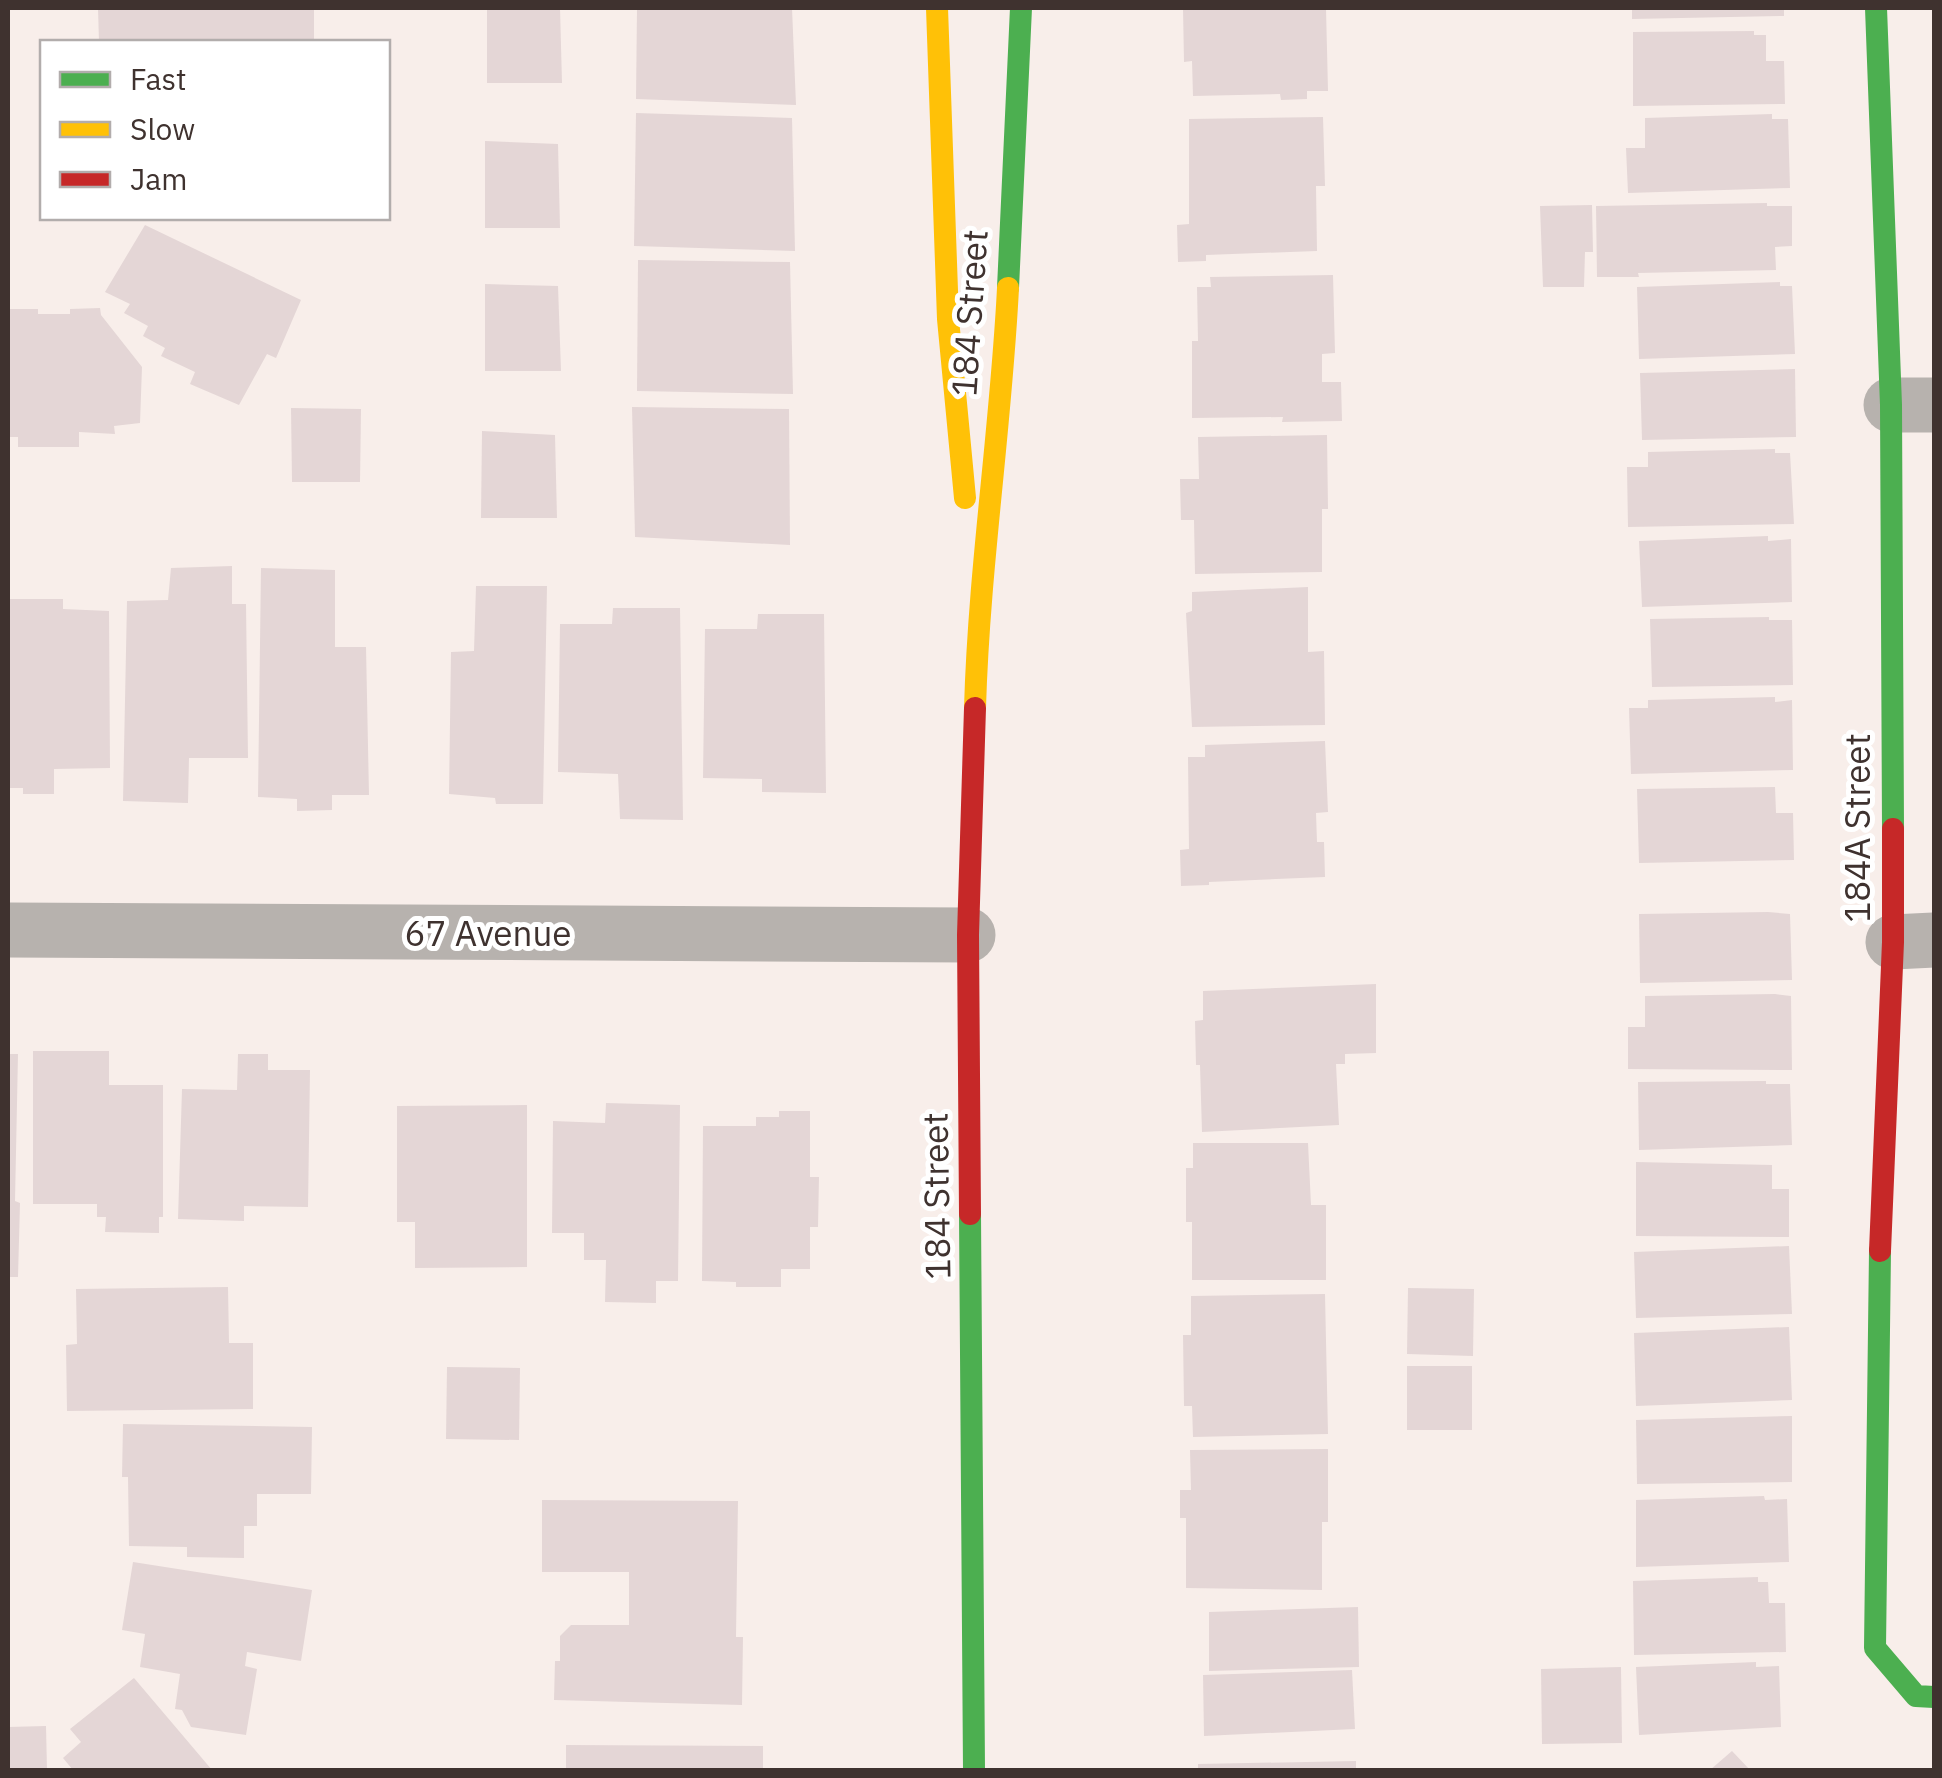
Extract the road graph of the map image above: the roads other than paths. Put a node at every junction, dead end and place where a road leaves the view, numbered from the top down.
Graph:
1 (937, 8) edge
2 (1020, 8) edge
3 (1876, 8) edge
4 (1912, 406) edge
5 (976, 622) junction
6 (8, 930) edge
7 (968, 934) junction
8 (1914, 942) edge
9 (1934, 1698) edge
10 (974, 1770) edge

1 - 5 main road, 184 Street
2 - 5 main road, 184 Street
3 - 4 main road, 184A Street
4 - 8 main road, 184A Street
5 - 7 main road, 184 Street
6 - 7 street, 67 Avenue
7 - 10 main road, 184 Street
8 - 9 main road, 184A Street

